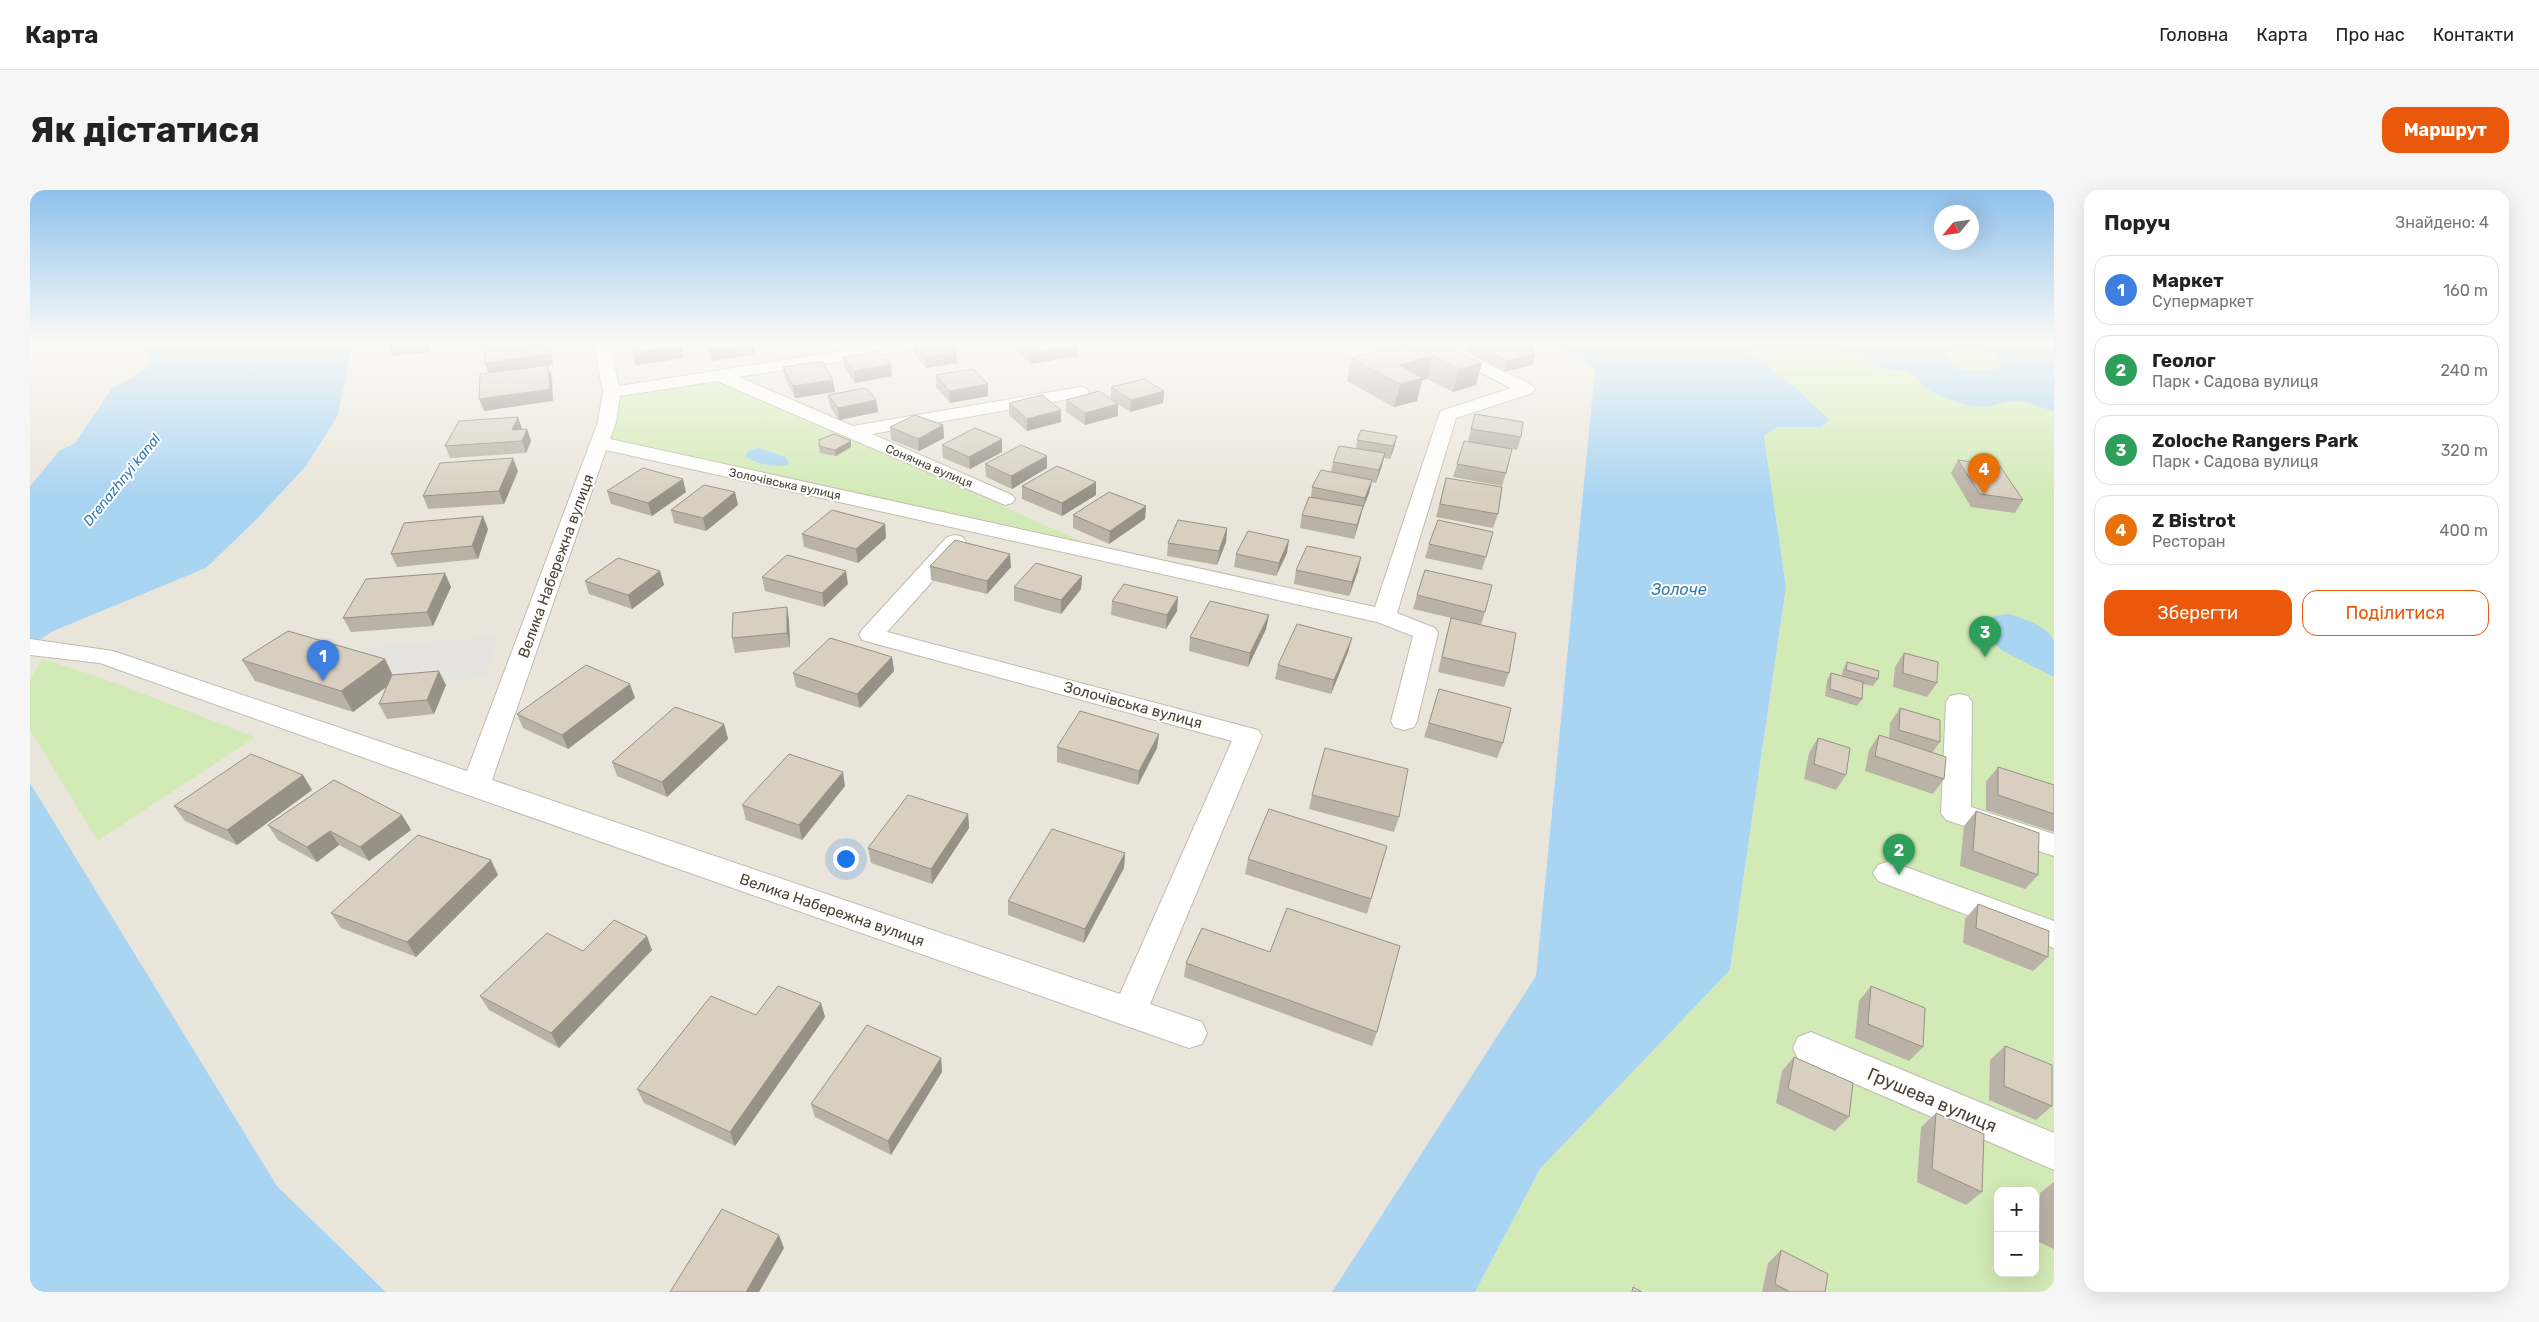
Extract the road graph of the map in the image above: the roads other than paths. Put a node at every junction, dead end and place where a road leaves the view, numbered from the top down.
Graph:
1 (612, 393) edge
2 (762, 393) edge
3 (1072, 393) edge
4 (1513, 393) edge
5 (852, 432) junction
6 (600, 444) junction
7 (1005, 499) dead end
8 (971, 525) junction
9 (1384, 616) junction
10 (41, 648) edge
11 (1959, 702) dead end
12 (1404, 721) dead end
13 (476, 787) junction
14 (2054, 845) edge
15 (1889, 873) dead end
16 (2054, 935) edge
17 (1130, 1013) junction
18 (1189, 1033) dead end
19 (1811, 1048) dead end
20 (2054, 1152) edge

1 - 6 street, Велика Набережна вулиця
2 - 5 street, Сонячна вулиця
3 - 5 street, Сонячна вулиця
4 - 9 street
5 - 7 street, Сонячна вулиця
6 - 8 street, Золочівська вулиця
6 - 13 street, Велика Набережна вулиця
8 - 9 street, Золочівська вулиця
8 - 17 street, Золочівська вулиця
9 - 12 street, Золочівська вулиця
10 - 13 street, Велика Набережна вулиця
11 - 14 street
13 - 17 street, Велика Набережна вулиця
15 - 16 street
17 - 18 street, Велика Набережна вулиця
19 - 20 street, Грушева вулиця

